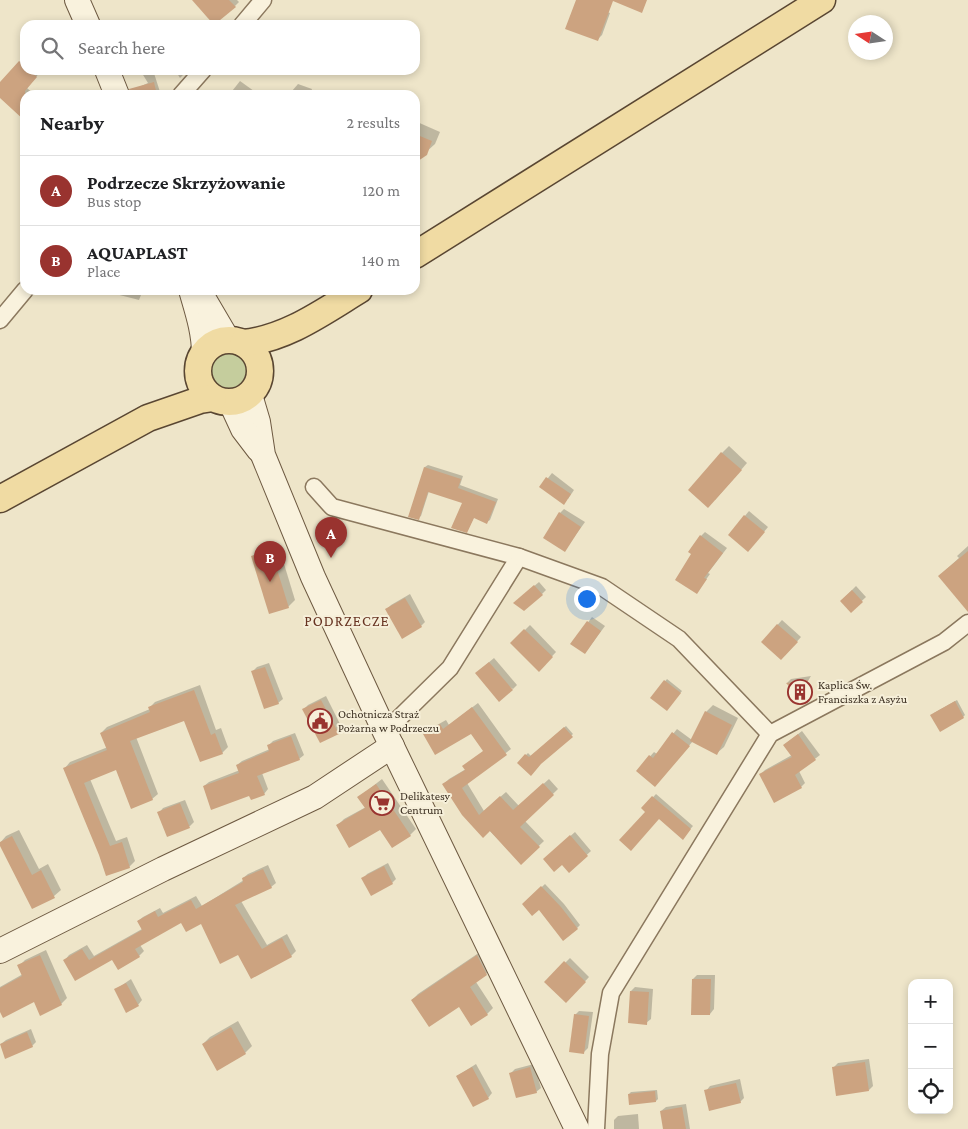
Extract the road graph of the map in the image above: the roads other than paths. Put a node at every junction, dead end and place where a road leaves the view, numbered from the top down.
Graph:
1 (77, 0) edge
2 (263, 0) edge
3 (822, 0) edge
4 (86, 20) edge
5 (246, 20) edge
6 (109, 75) edge
7 (199, 75) edge
8 (115, 90) edge
9 (185, 90) edge
10 (420, 252) edge
11 (21, 295) edge
12 (192, 295) edge
13 (202, 295) edge
14 (351, 295) edge
15 (0, 320) edge
16 (308, 321) junction
17 (236, 342) junction
18 (201, 363) junction
19 (260, 368) junction
20 (231, 399) junction
21 (148, 418) junction
22 (314, 487) dead end
23 (0, 499) edge
24 (519, 557) junction
25 (968, 623) edge
26 (770, 734) junction
27 (389, 739) junction
28 (0, 951) edge
29 (577, 1129) edge
30 (596, 1129) edge

1 - 4 street
2 - 5 street
3 - 10 main road
6 - 8 street
7 - 9 street
11 - 15 street
12 - 18 street
13 - 17 street
14 - 16 main road
16 - 17 main road
16 - 19 main road
17 - 18 main road
17 - 19 main road
18 - 20 main road
18 - 21 main road
19 - 20 main road
20 - 21 main road
20 - 27 street
21 - 23 main road
22 - 24 street
24 - 26 street
24 - 27 street
25 - 26 street
26 - 30 street
27 - 28 street
27 - 29 street

